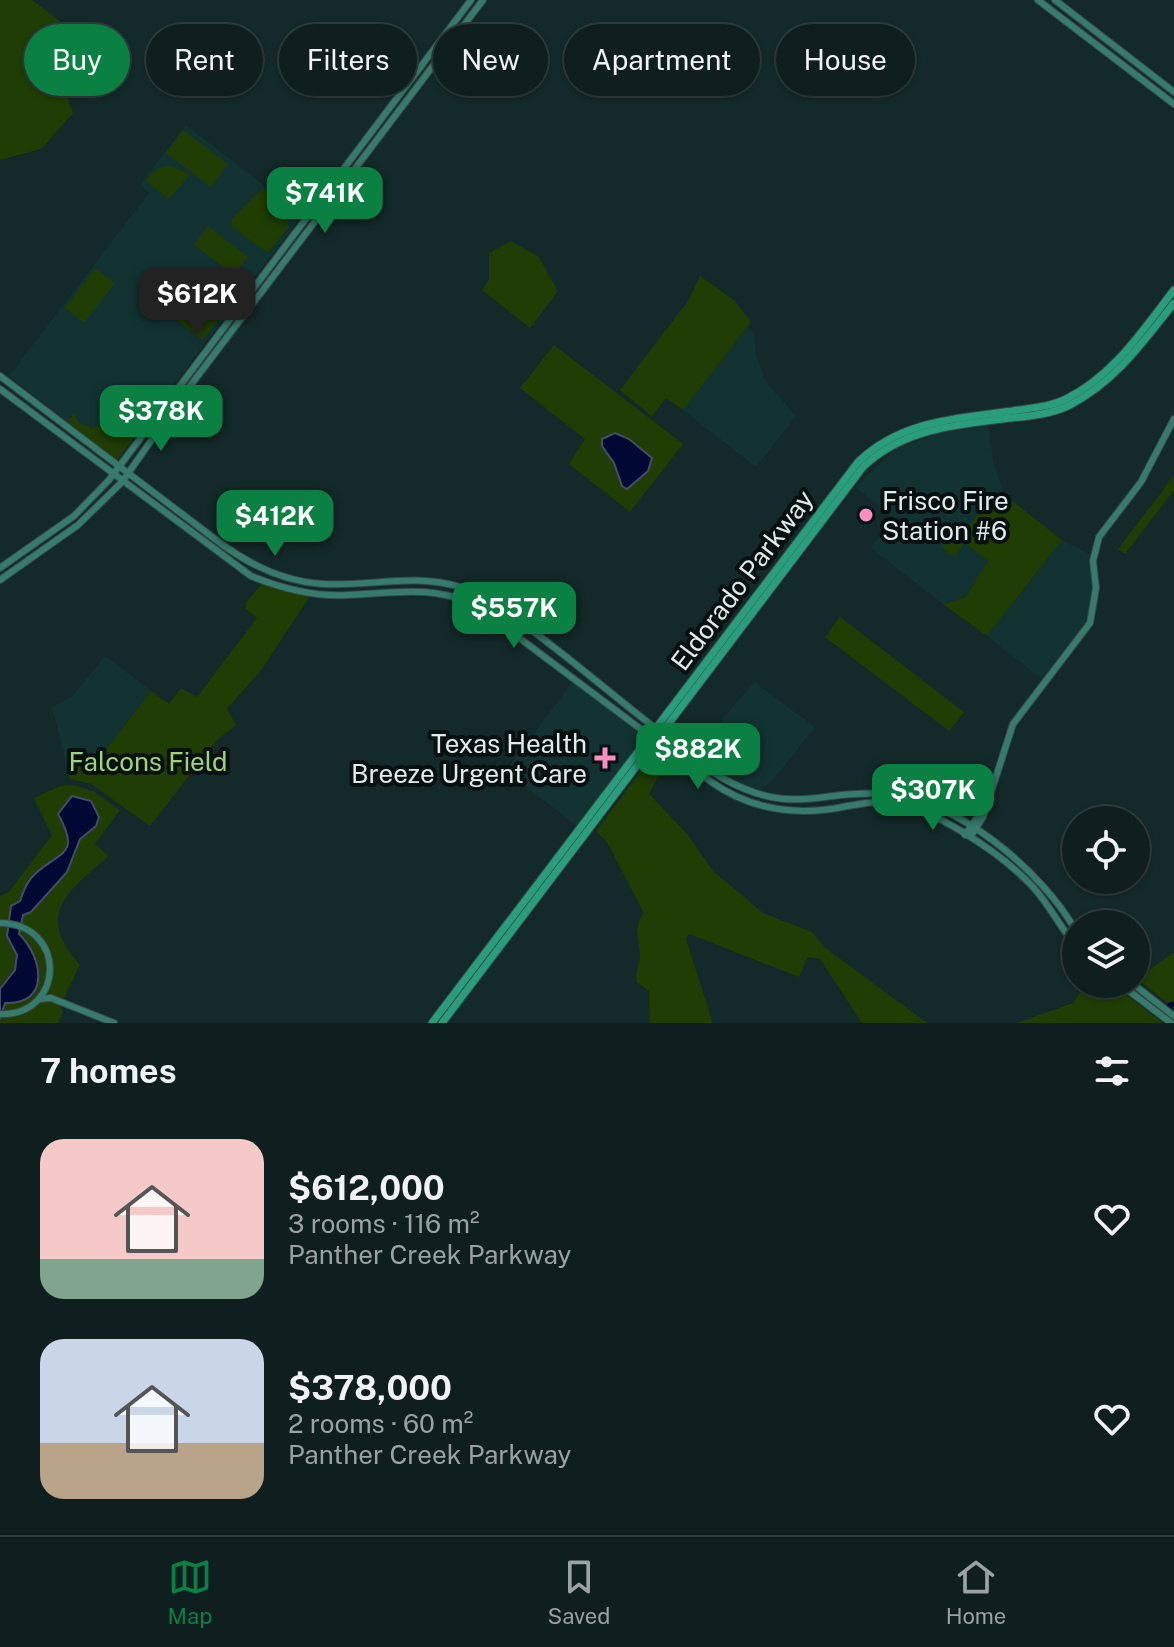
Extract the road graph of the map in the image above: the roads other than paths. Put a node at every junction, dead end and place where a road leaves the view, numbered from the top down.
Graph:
1 (471, 0) edge
2 (483, 0) edge
3 (1038, 0) edge
4 (1055, 0) edge
5 (417, 71) edge
6 (1174, 92) edge
7 (398, 96) edge
8 (403, 96) edge
9 (408, 100) junction
10 (1174, 104) edge
11 (355, 154) junction
12 (363, 160) junction
13 (1174, 290) edge
14 (1174, 303) edge
15 (207, 348) junction
16 (215, 354) junction
17 (0, 376) edge
18 (10, 383) junction
19 (2, 390) edge
20 (160, 411) junction
21 (168, 417) junction
22 (1174, 419) edge
23 (65, 425) junction
24 (58, 433) junction
25 (120, 466) junction
26 (129, 473) junction
27 (113, 475) junction
28 (122, 482) junction
29 (840, 490) junction
30 (0, 568) edge
31 (0, 580) edge
32 (599, 683) junction
33 (592, 691) junction
34 (656, 734) junction
35 (716, 774) junction
36 (710, 781) junction
37 (762, 796) junction
38 (831, 799) junction
39 (604, 803) junction
40 (759, 805) junction
41 (833, 808) junction
42 (973, 828) junction
43 (967, 836) junction
44 (1063, 910) edge
45 (0, 923) edge
46 (1062, 927) edge
47 (48, 985) junction
48 (51, 998) junction
49 (1143, 998) edge
50 (1147, 998) edge
51 (38, 1000) junction
52 (2, 1014) edge
53 (1174, 1016) edge
54 (114, 1023) edge
55 (432, 1023) edge
56 (442, 1023) edge
57 (1171, 1023) edge

1 - 5 main road
2 - 9 main road
3 - 10 main road
4 - 6 main road
7 - 11 main road
8 - 9 main road
9 - 12 main road
11 - 12 main road
11 - 15 main road
12 - 16 main road
13 - 29 main road, Eldorado Parkway
14 - 29 main road, Eldorado Parkway
15 - 16 main road
15 - 20 main road
16 - 21 main road
17 - 18 main road
18 - 19 main road
18 - 23 main road
19 - 24 main road
20 - 21 main road
20 - 25 main road
21 - 26 main road
22 - 42 main road
23 - 24 main road
23 - 25 main road
24 - 27 main road
25 - 26 main road
25 - 27 main road
26 - 28 main road
26 - 32 main road
27 - 28 main road
27 - 30 main road
28 - 31 main road
28 - 33 main road
29 - 34 main road, Eldorado Parkway
32 - 33 main road
32 - 34 main road
33 - 34 main road
34 - 35 main road
34 - 36 main road
34 - 39 main road, Eldorado Parkway
35 - 36 main road
35 - 37 main road
36 - 40 main road
37 - 38 main road
37 - 40 main road
38 - 41 main road
38 - 42 main road
39 - 55 main road, Eldorado Parkway
39 - 56 main road, Eldorado Parkway
40 - 41 main road
41 - 43 main road
42 - 43 main road
42 - 44 main road
43 - 46 main road
45 - 47 main road
47 - 48 main road
47 - 51 main road
48 - 51 main road
48 - 54 main road
49 - 57 main road
50 - 53 main road
51 - 52 main road

